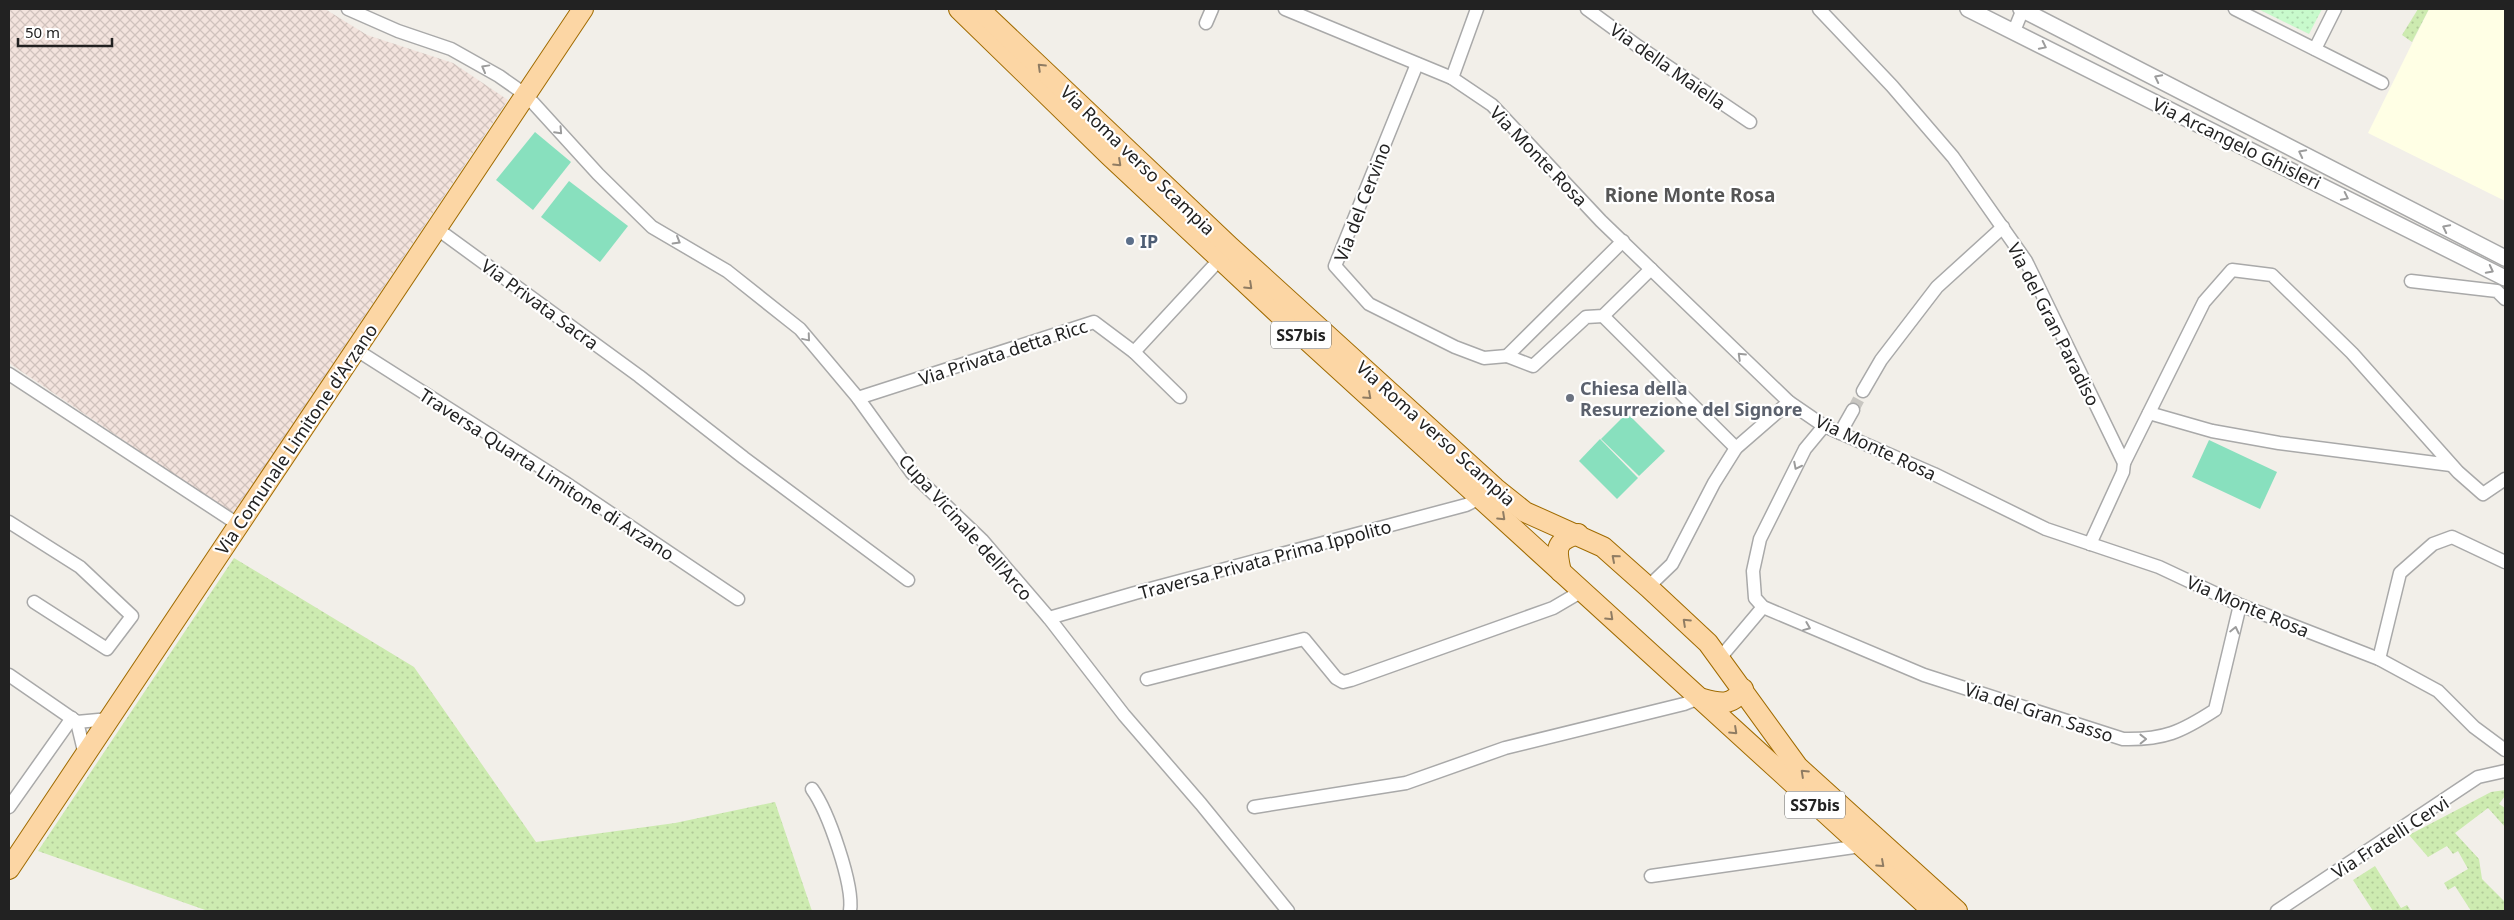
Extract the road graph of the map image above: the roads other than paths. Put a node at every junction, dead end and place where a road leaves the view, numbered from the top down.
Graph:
1 (348, 9) edge
2 (583, 9) edge
3 (959, 9) edge
4 (979, 9) edge
5 (1212, 9) edge
6 (1285, 9) edge
7 (1477, 9) edge
8 (1587, 9) edge
9 (1819, 9) edge
10 (1968, 9) edge
11 (2022, 9) edge
12 (2234, 9) edge
13 (2335, 9) edge
14 (1300, 12) edge
15 (1206, 23) dead end
16 (2014, 32) junction
17 (2315, 48) junction
18 (1417, 64) junction
19 (1452, 78) junction
20 (2382, 83) dead end
21 (526, 95) junction
22 (1750, 122) dead end
23 (436, 228) junction
24 (2002, 228) junction
25 (1622, 241) junction
26 (1222, 254) junction
27 (2505, 258) edge
28 (1651, 269) junction
29 (2505, 278) edge
30 (2411, 281) dead end
31 (2505, 299) edge
32 (1603, 316) junction
33 (356, 349) junction
34 (1134, 352) junction
35 (1507, 356) junction
36 (10, 379) edge
37 (1864, 392) tunnel mouth
38 (1180, 397) dead end
39 (858, 398) junction
40 (1789, 402) junction
41 (1853, 410) tunnel mouth
42 (2149, 413) junction
43 (1824, 426) junction
44 (1840, 433) junction
45 (1736, 448) junction
46 (2124, 463) junction
47 (2451, 465) junction
48 (2505, 478) edge
49 (1480, 498) junction
50 (9, 522) edge
51 (239, 525) junction
52 (1578, 534) junction
53 (2090, 544) junction
54 (2505, 562) edge
55 (1561, 572) junction
56 (908, 580) dead end
57 (1648, 587) junction
58 (1582, 591) junction
59 (738, 599) dead end
60 (34, 602) dead end
61 (2240, 605) junction
62 (1763, 607) junction
63 (1049, 618) junction
64 (1720, 658) junction
65 (2379, 659) junction
66 (9, 675) edge
67 (1147, 679) dead end
68 (1743, 689) junction
69 (1699, 698) junction
70 (109, 719) junction
71 (74, 720) junction
72 (2505, 750) edge
73 (85, 755) junction
74 (2505, 771) edge
75 (812, 789) dead end
76 (9, 807) edge
77 (1254, 807) dead end
78 (1861, 846) junction
79 (9, 868) edge
80 (1652, 876) dead end
81 (850, 911) edge
82 (1288, 911) edge
83 (1933, 911) edge
84 (1956, 911) edge
85 (2278, 911) edge

21 -> 1 street, Cupa Vicinale dell'Arco
2 - 21 main road, Via Comunale Limitone d'Arzano
3 -> 26 main road, Via Roma verso Scampia / SS7bis
26 -> 4 main road, Via Roma verso Scampia / SS7bis
5 - 15 street
6 - 14 street, Via Monte Rosa
7 - 19 street
8 - 22 street, Via della Maiella
9 - 24 street, Via del Gran Paradiso
10 - 16 street, Via Arcangelo Ghisleri
11 - 16 street
27 -> 11 street, Via Arcangelo Ghisleri
12 - 17 street
13 - 17 street
14 - 18 street, Via Monte Rosa
16 -> 29 street, Via Arcangelo Ghisleri
17 - 20 street
18 - 19 street, Via Monte Rosa
18 - 35 street, Via del Cervino
19 - 25 street, Via Monte Rosa
21 - 23 main road, Via Comunale Limitone d'Arzano
21 -> 39 street, Cupa Vicinale dell'Arco
23 - 33 main road, Via Comunale Limitone d'Arzano
23 - 56 street, Via Privata Sacra
24 - 37 street
24 - 46 street, Via del Gran Paradiso
25 - 28 street, Via Monte Rosa
25 - 35 street
26 - 34 street
26 -> 49 main road, Via Roma verso Scampia / SS7bis
26 - 52 main road, Via Roma verso Scampia / SS7bis
28 - 32 street
40 -> 28 street, Via Monte Rosa
30 - 31 street
32 - 35 street
32 - 45 street
33 - 51 main road, Via Comunale Limitone d'Arzano
33 - 59 street, Traversa Quarta Limitone di Arzano
34 - 38 street
34 - 39 street, Via Privata detta Ricc
36 - 51 street
39 - 63 street, Cupa Vicinale dell'Arco
40 - 43 street, Via Monte Rosa
40 - 45 street
41 - 44 street
42 - 46 street
42 - 47 street
42 - 47 street
43 - 44 street, Via Monte Rosa
43 -> 62 street
44 - 53 street, Via Monte Rosa
45 - 57 street
46 - 53 street
47 - 48 street
49 -> 55 main road, Via Roma verso Scampia / SS7bis
49 - 63 street, Traversa Privata Prima Ippolito
50 - 60 street
51 - 70 main road, Via Comunale Limitone d'Arzano
52 - 55 main road
57 -> 52 main road, Via Roma verso Scampia
53 - 61 street, Via Monte Rosa
54 - 65 street
55 - 58 main road, Via Roma verso Scampia
64 -> 57 main road, Via Roma verso Scampia
58 - 67 street
58 -> 69 main road, Via Roma verso Scampia
62 -> 61 street, Via del Gran Sasso
61 - 65 street, Via Monte Rosa
62 - 64 street
63 - 82 street, Cupa Vicinale dell'Arco
64 - 68 main road, Via Roma verso Scampia
65 - 72 street, Via Monte Rosa
66 - 71 street
68 - 69 main road
84 -> 68 main road, Via Roma verso Scampia / SS7bis
69 - 77 street
69 -> 78 main road, Via Roma verso Scampia / SS7bis
70 - 71 street
70 - 73 main road, Via Comunale Limitone d'Arzano
71 - 73 street
71 - 76 street
73 - 79 main road, Via Comunale Limitone d'Arzano
74 - 85 street, Via Fratelli Cervi
75 - 81 street
78 - 80 street
78 -> 83 main road, Via Roma verso Scampia / SS7bis

